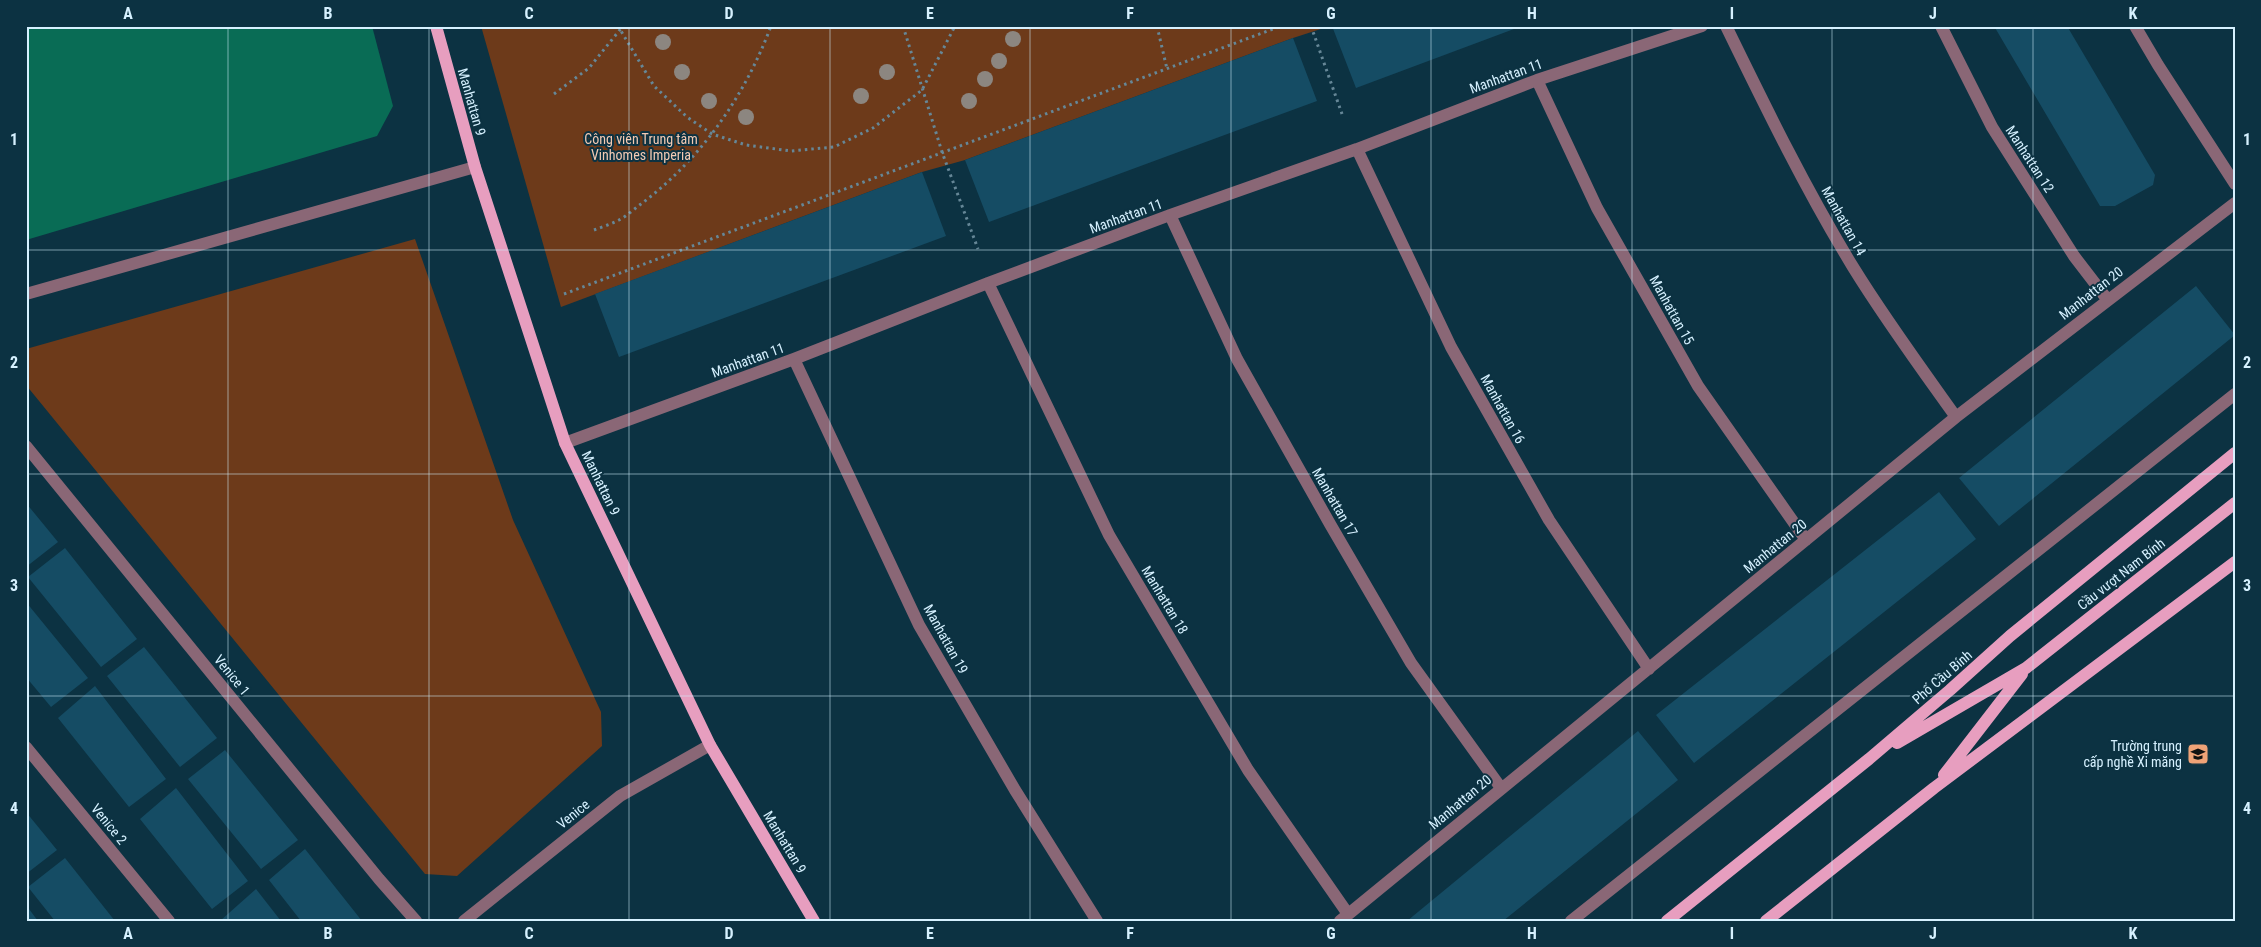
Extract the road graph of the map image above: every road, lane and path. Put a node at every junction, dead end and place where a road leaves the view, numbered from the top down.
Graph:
1 (436, 26) edge
2 (771, 26) edge
3 (903, 26) edge
4 (955, 26) edge
5 (1157, 26) edge
6 (1281, 26) edge
7 (1311, 26) edge
8 (1702, 26) edge
9 (1726, 26) edge
10 (1941, 26) edge
11 (2135, 26) edge
12 (620, 27) edge
13 (1167, 69) junction
14 (1536, 80) junction
15 (922, 90) junction
16 (554, 94) dead end
17 (1342, 114) dead end
18 (712, 134) junction
19 (1357, 149) junction
20 (942, 152) junction
21 (475, 167) junction
22 (2235, 184) edge
23 (2235, 203) edge
24 (1170, 215) junction
25 (594, 230) dead end
26 (978, 249) dead end
27 (988, 283) junction
28 (26, 294) edge
29 (564, 294) dead end
30 (2107, 299) junction
31 (794, 359) junction
32 (2235, 394) edge
33 (1956, 417) junction
34 (565, 442) junction
35 (26, 446) edge
36 (2235, 453) edge
37 (2235, 503) edge
38 (1806, 540) junction
39 (2235, 562) edge
40 (2026, 668) junction
41 (1649, 669) junction
42 (710, 745) junction
43 (26, 747) edge
44 (1869, 759) junction
45 (1501, 788) junction
46 (1934, 788) junction
47 (1344, 918) edge
48 (169, 921) edge
49 (416, 921) edge
50 (464, 921) edge
51 (814, 921) edge
52 (1097, 921) edge
53 (1571, 921) edge
54 (1667, 921) edge
55 (1766, 921) edge

1 - 21 main road, Manhattan 9
2 - 18 path
3 - 15 path
4 - 15 path
5 - 13 path
6 - 13 path
7 - 17 path
8 - 14 street, Manhattan 11
9 - 33 street, Manhattan 14
10 - 30 street, Manhattan 12
11 - 22 street
12 - 16 path
12 - 18 path
13 - 20 path
14 - 19 street, Manhattan 11
14 - 38 street, Manhattan 15
15 - 18 path
15 - 20 path
18 - 25 path
19 - 24 street, Manhattan 11
19 - 41 street, Manhattan 16
20 - 26 path
20 - 29 path
21 - 28 street
21 - 34 main road, Manhattan 9
23 - 30 street, Manhattan 20
24 - 27 street, Manhattan 11
24 - 45 street, Manhattan 17
27 - 31 street, Manhattan 11
27 - 47 street, Manhattan 18
30 - 33 street, Manhattan 20
31 - 34 street, Manhattan 11
31 - 52 street, Manhattan 19
32 - 53 street
33 - 38 street, Manhattan 20
34 - 42 main road, Manhattan 9
35 - 49 street, Venice 1
36 - 44 main road, Phố Cầu Bính
37 - 40 main road, Cầu vượt Nam Bính
38 - 41 street, Manhattan 20
39 - 46 main road
40 - 44 main road, Cầu vượt Nam Bính
40 - 46 main road, Cầu vượt Nam Bính
41 - 45 street, Manhattan 20
42 - 50 street, Venice
42 - 51 main road, Manhattan 9
43 - 48 street, Venice 2
44 - 54 main road, Phố Cầu Bính
45 - 47 street, Manhattan 20
46 - 55 main road

